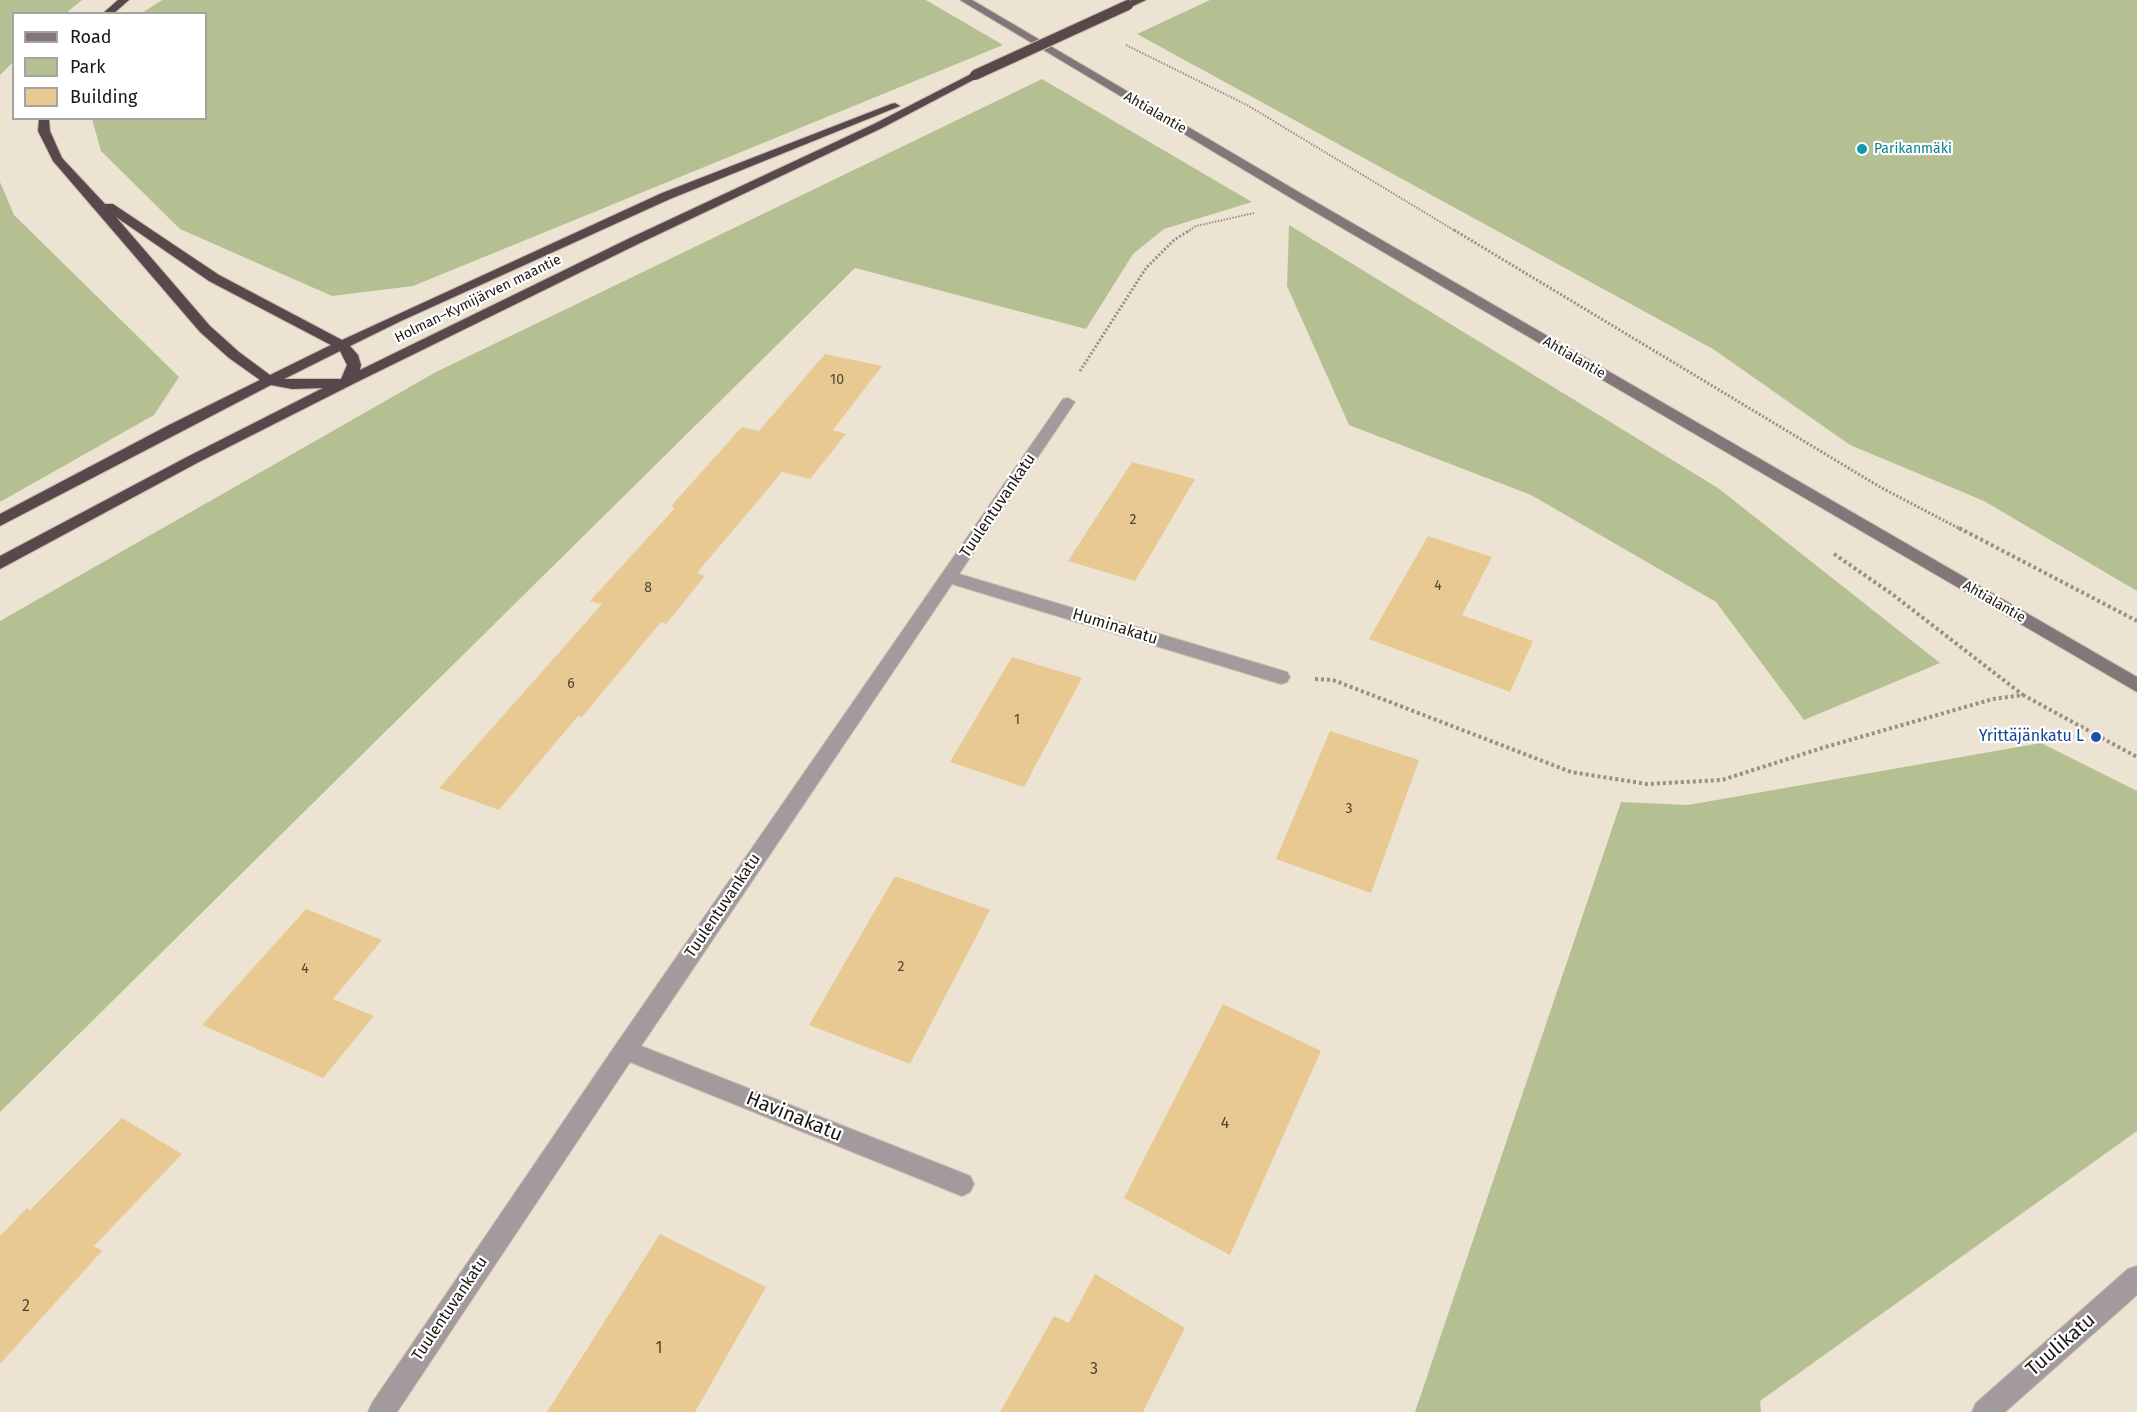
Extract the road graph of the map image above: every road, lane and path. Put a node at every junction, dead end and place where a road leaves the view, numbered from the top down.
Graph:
1 (124, 0) edge
2 (954, 0) edge
3 (965, 0) edge
4 (1141, 0) edge
5 (109, 12) edge
6 (1012, 30) junction
7 (1119, 41) dead end
8 (975, 75) junction
9 (44, 120) edge
10 (88, 192) junction
11 (1305, 201) junction
12 (342, 345) junction
13 (350, 380) junction
14 (270, 381) junction
15 (1068, 402) joint
16 (0, 521) edge
17 (0, 563) edge
18 (950, 577) junction
19 (2137, 621) edge
20 (1281, 677) joint
21 (2137, 685) edge
22 (2137, 757) edge
23 (625, 1050) junction
24 (962, 1184) dead end
25 (2137, 1278) edge
26 (381, 1412) edge
27 (1984, 1412) edge

1 - 5 highway
2 - 6 main road, Ahtialantie
3 - 6 main road, Ahtialantie
4 - 8 highway, Holman–Kymijärven maantie, bridge
6 - 11 main road, Ahtialantie
7 - 19 path
8 - 12 highway, Holman–Kymijärven maantie
8 - 13 highway, Holman–Kymijärven maantie
9 - 10 highway
10 - 12 highway
10 - 14 highway
11 - 15 path
11 - 21 main road, Ahtialantie
12 - 13 highway
12 - 14 highway, Holman–Kymijärven maantie
13 - 14 highway
13 - 17 highway, Holman–Kymijärven maantie
14 - 16 highway, Holman–Kymijärven maantie
15 - 18 street, Tuulentuvankatu
18 - 20 street, Huminakatu
18 - 23 street, Tuulentuvankatu
20 - 22 path
23 - 24 street, Havinakatu
23 - 26 street, Tuulentuvankatu
25 - 27 street, Tuulikatu

